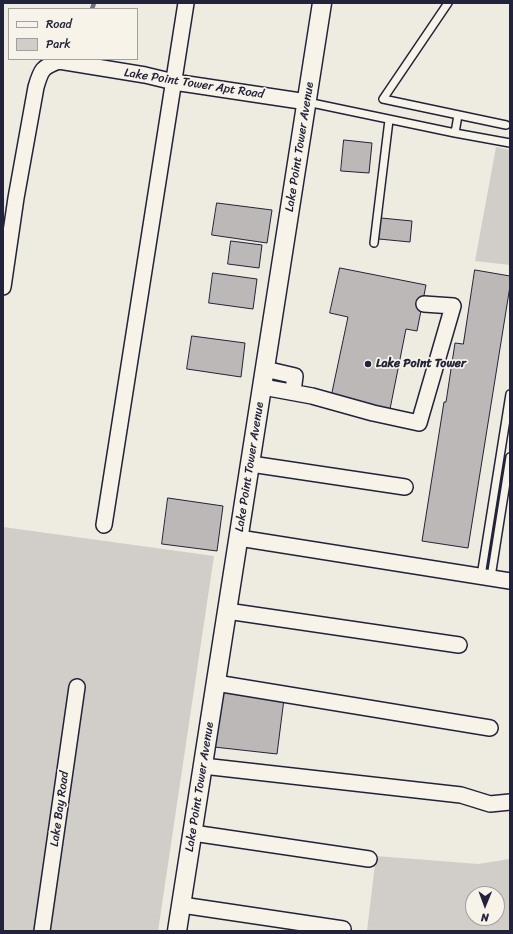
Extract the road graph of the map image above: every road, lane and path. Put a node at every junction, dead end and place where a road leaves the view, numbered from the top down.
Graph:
1 (186, 3) edge
2 (322, 3) edge
3 (448, 3) edge
4 (174, 82) junction
5 (307, 102) junction
6 (458, 115) junction
7 (389, 120) junction
8 (506, 125) dead end
9 (455, 133) junction
10 (510, 143) edge
11 (9, 197) edge
12 (374, 243) dead end
13 (4, 278) edge
14 (424, 304) dead end
15 (265, 369) junction
16 (263, 387) junction
17 (293, 392) junction
18 (510, 394) edge
19 (510, 457) edge
20 (251, 464) junction
21 (405, 487) dead end
22 (104, 525) dead end
23 (239, 538) junction
24 (486, 577) junction
25 (510, 581) edge
26 (227, 611) junction
27 (459, 645) dead end
28 (216, 683) junction
29 (77, 687) dead end
30 (490, 728) dead end
31 (203, 766) junction
32 (510, 802) edge
33 (192, 833) junction
34 (369, 859) dead end
35 (182, 905) junction
36 (343, 929) dead end
37 (42, 931) edge
38 (177, 931) edge

1 - 4 street
2 - 5 street, Lake Point Tower Avenue
3 - 6 lane
4 - 5 street, Lake Point Tower Apt Road
4 - 11 street, Lake Point Tower Apt Road
4 - 22 street
5 - 7 lane
5 - 15 street, Lake Point Tower Avenue
6 - 8 lane
6 - 9 lane
7 - 9 lane
7 - 12 lane
9 - 10 lane
11 - 13 street, Lake Point Tower Apt Road
14 - 17 street
15 - 16 street, Lake Point Tower Avenue
15 - 17 street
16 - 17 street
16 - 20 street, Lake Point Tower Avenue
18 - 24 lane
19 - 24 lane
20 - 21 street
20 - 23 street, Lake Point Tower Avenue
23 - 24 street
23 - 26 street, Lake Point Tower Avenue
24 - 25 street
26 - 27 street
26 - 28 street, Lake Point Tower Avenue
28 - 30 street
28 - 31 street, Lake Point Tower Avenue
29 - 37 street, Lake Bay Road
31 - 32 street
31 - 33 street, Lake Point Tower Avenue
33 - 34 street
33 - 35 street, Lake Point Tower Avenue
35 - 36 street
35 - 38 street, Lake Point Tower Avenue

